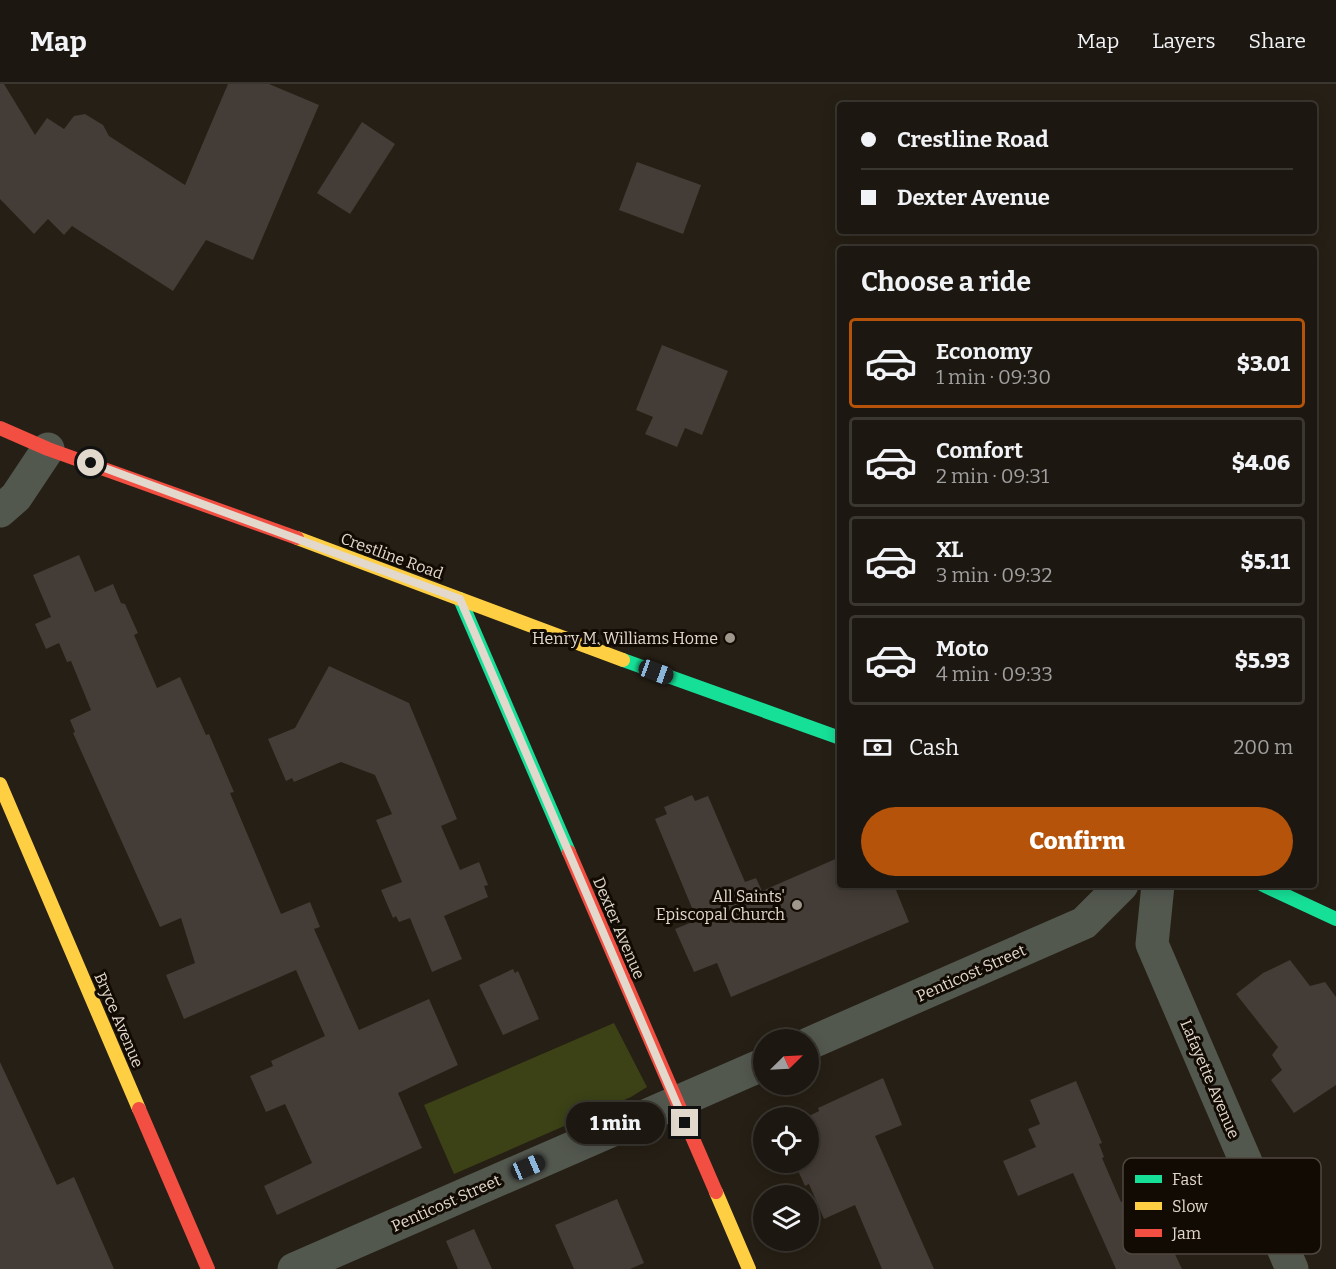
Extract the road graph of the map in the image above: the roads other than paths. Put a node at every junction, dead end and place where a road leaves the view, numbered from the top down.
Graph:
1 (0, 428) edge
2 (48, 450) junction
3 (0, 511) edge
4 (460, 599) junction
5 (837, 737) edge
6 (0, 784) edge
7 (1119, 888) edge
8 (1158, 888) edge
9 (1269, 888) edge
10 (1336, 919) edge
11 (819, 1039) edge
12 (753, 1069) edge
13 (676, 1102) junction
14 (1244, 1158) edge
15 (1286, 1254) edge
16 (208, 1269) edge
17 (294, 1269) edge
18 (749, 1269) edge
19 (1292, 1269) edge

1 - 2 street, Crestline Road
2 - 3 street
2 - 4 street, Crestline Road
4 - 5 street, Crestline Road
4 - 13 street, Dexter Avenue
6 - 16 street, Bryce Avenue
7 - 11 street, Penticost Street
8 - 14 street, Lafayette Avenue
9 - 10 street
12 - 13 street, Penticost Street
13 - 17 street, Penticost Street
13 - 18 street, Dexter Avenue
15 - 19 street, Lafayette Avenue

